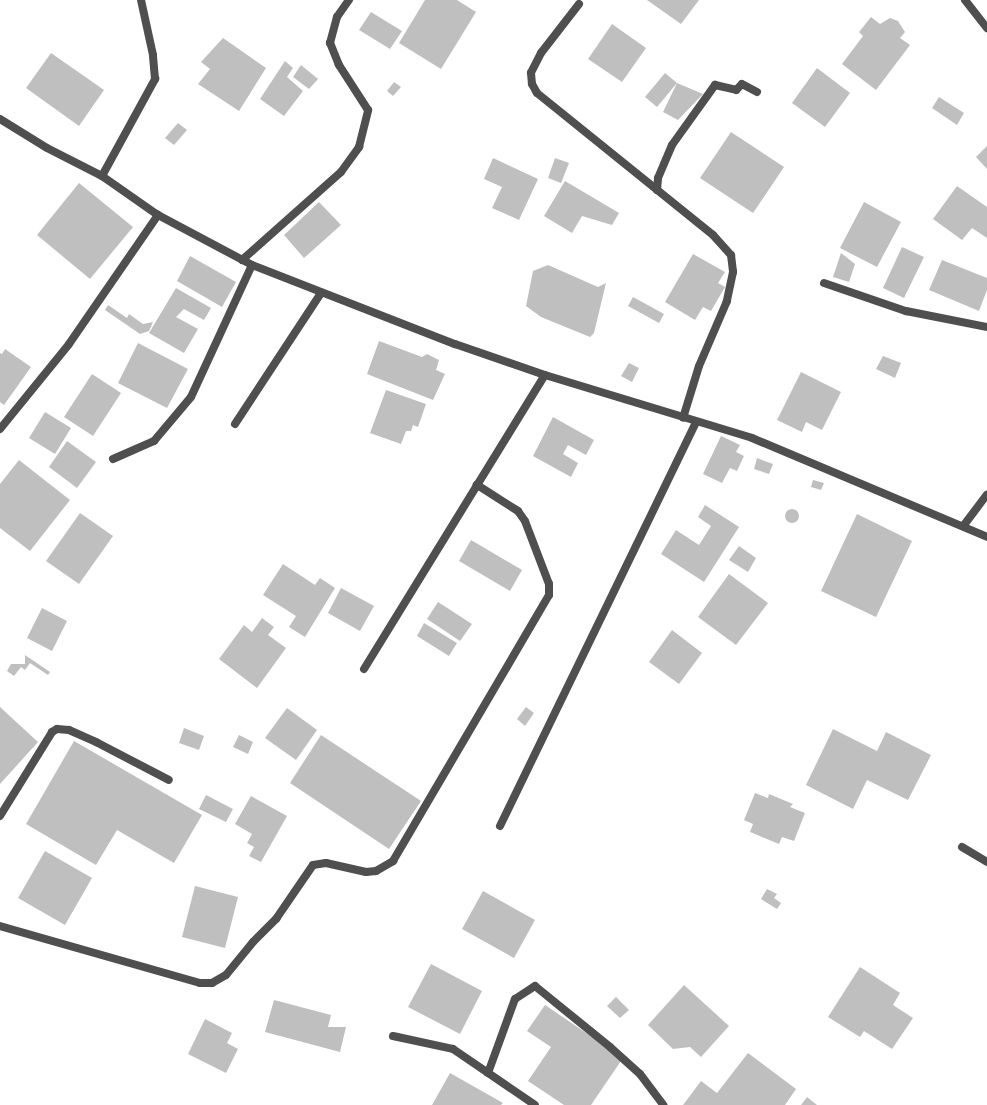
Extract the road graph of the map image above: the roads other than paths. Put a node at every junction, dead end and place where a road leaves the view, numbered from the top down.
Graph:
1 (142, 0) edge
2 (349, 0) edge
3 (965, 0) edge
4 (579, 4) dead end
5 (987, 28) edge
6 (757, 92) dead end
7 (0, 119) edge
8 (102, 176) junction
9 (657, 190) junction
10 (158, 215) junction
11 (242, 260) junction
12 (252, 265) junction
13 (824, 283) dead end
14 (321, 293) junction
15 (987, 327) edge
16 (545, 375) junction
17 (683, 418) junction
18 (696, 422) junction
19 (235, 424) dead end
20 (0, 429) edge
21 (113, 459) dead end
22 (477, 485) junction
23 (987, 495) edge
24 (964, 526) junction
25 (987, 537) edge
26 (364, 669) dead end
27 (169, 780) dead end
28 (0, 816) edge
29 (500, 826) dead end
30 (962, 847) dead end
31 (987, 862) edge
32 (0, 926) edge
33 (393, 1036) dead end
34 (488, 1073) junction
35 (536, 1105) edge
36 (663, 1105) edge

1 - 8 street
2 - 11 street
3 - 5 street
4 - 9 street
6 - 9 street
7 - 8 street
8 - 10 street
9 - 17 street
10 - 11 street
10 - 20 street
11 - 12 street
12 - 14 street
12 - 21 street
13 - 15 street
14 - 16 street
14 - 19 street
16 - 17 street
16 - 22 street
17 - 18 street
18 - 24 street
18 - 29 street
22 - 26 street
22 - 32 street
23 - 24 street
24 - 25 street
27 - 28 street
30 - 31 street
33 - 34 street
34 - 35 street
34 - 36 street

